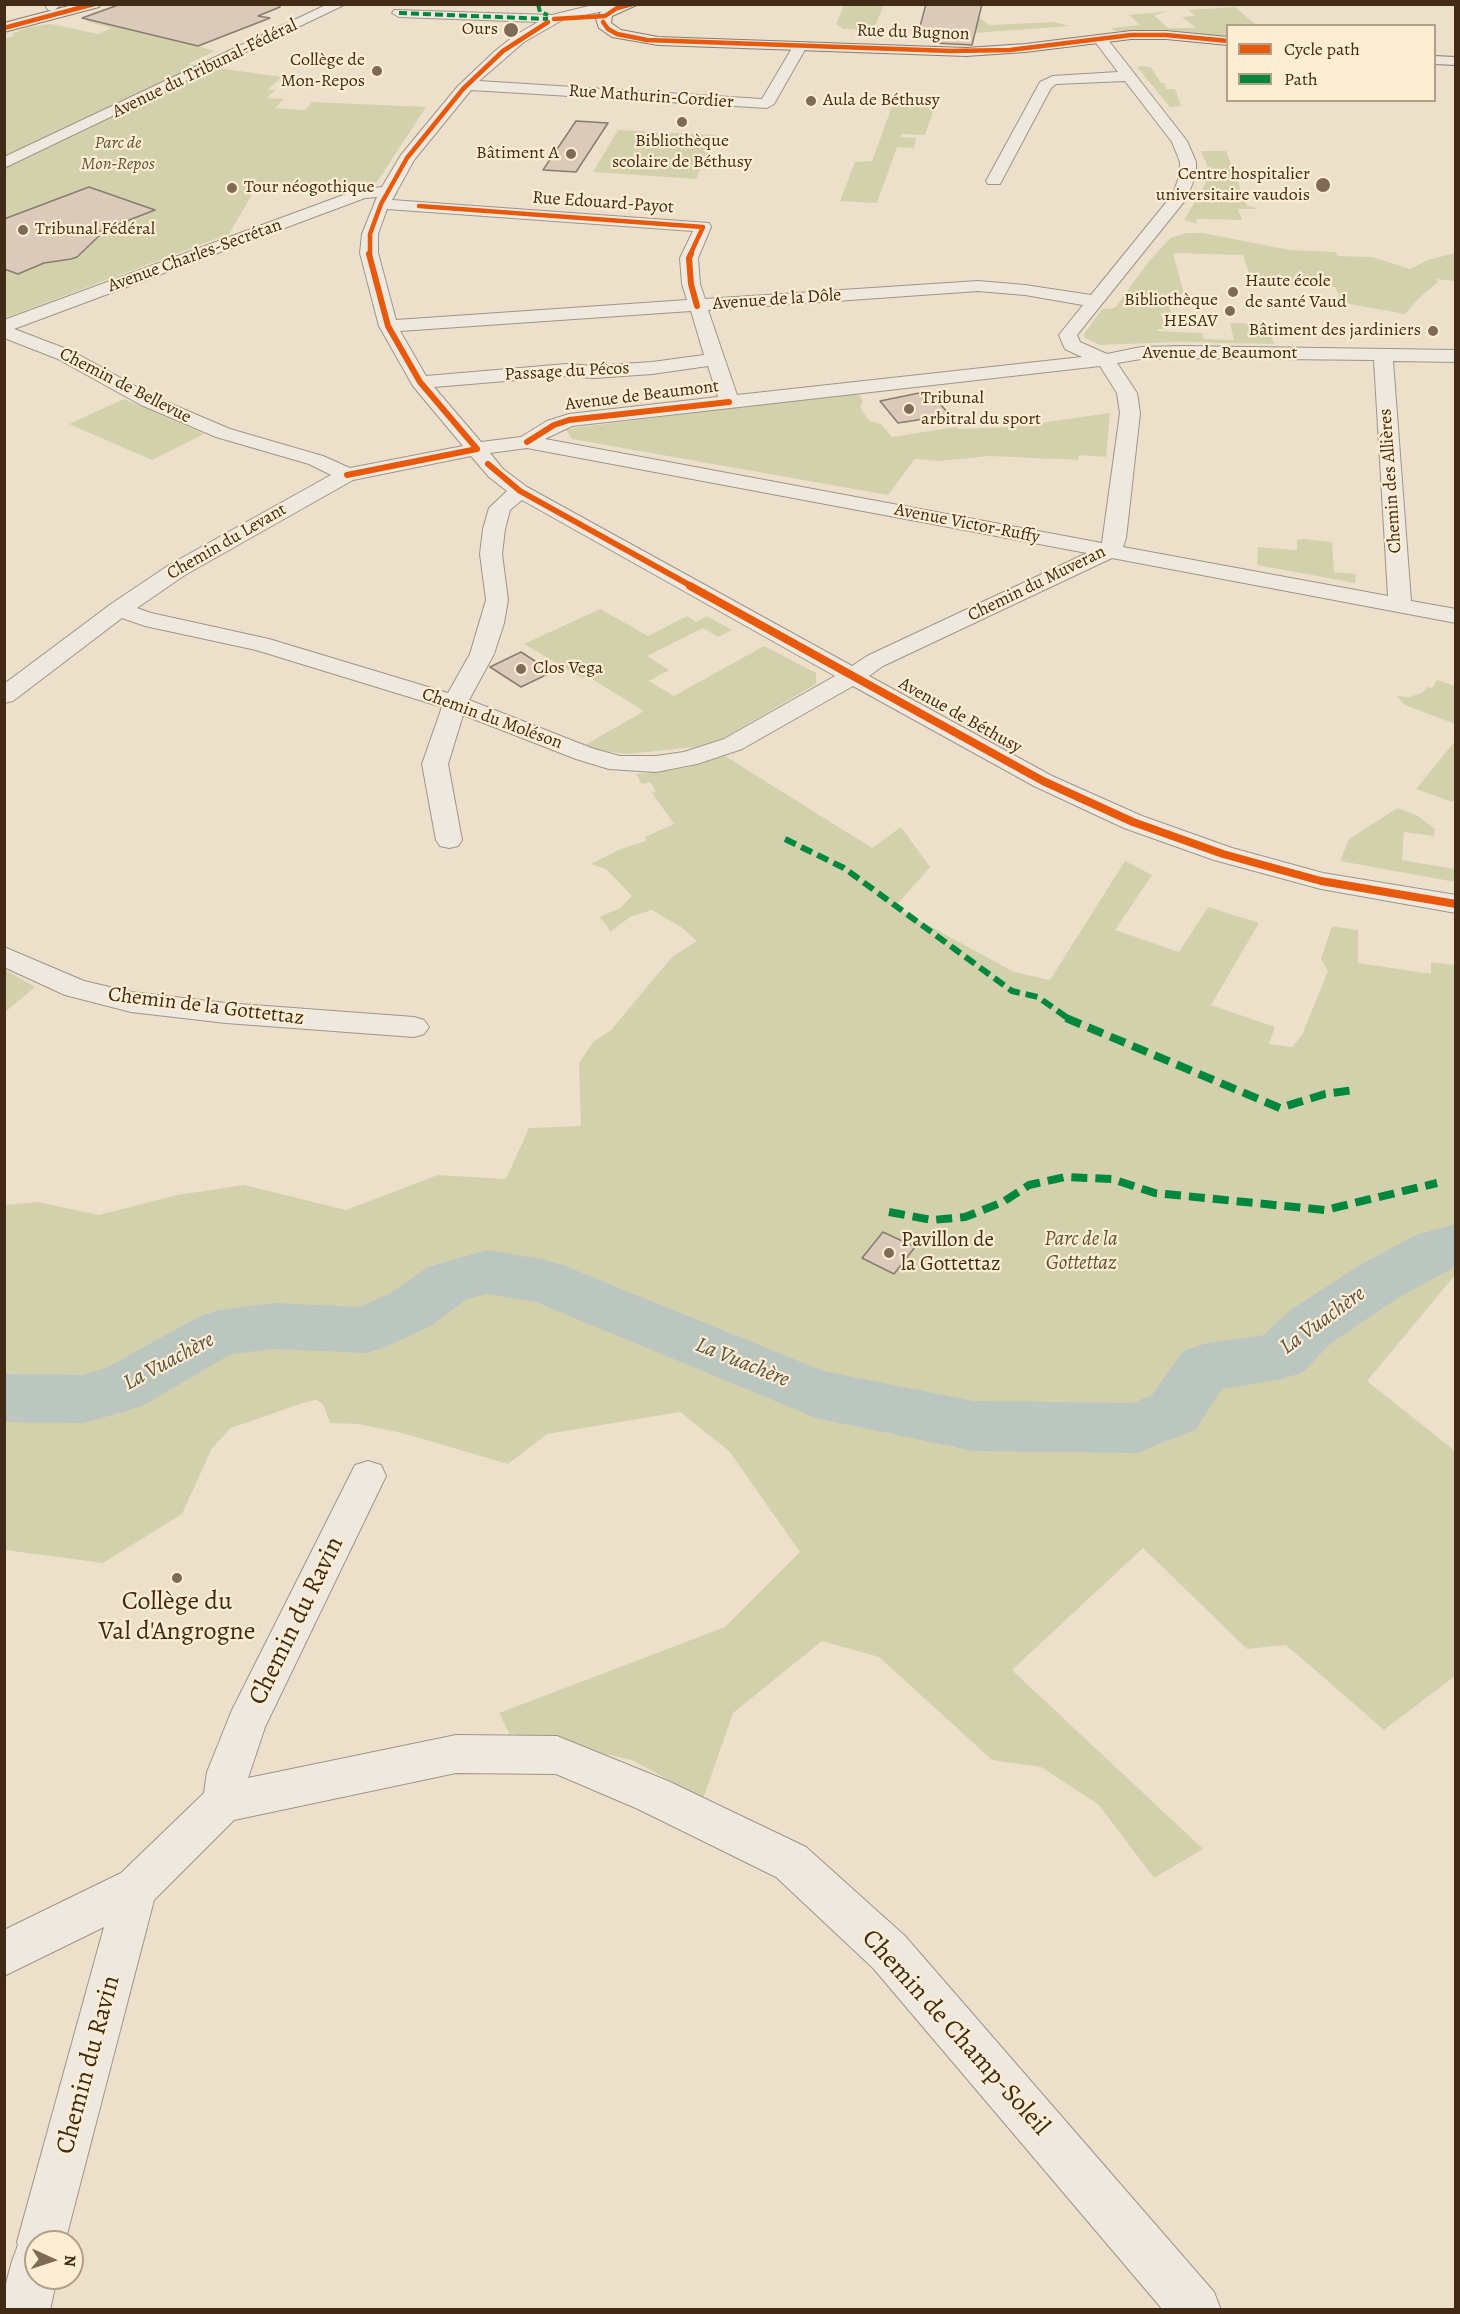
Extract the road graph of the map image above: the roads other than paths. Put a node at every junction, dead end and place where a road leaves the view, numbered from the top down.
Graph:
1 (94, 4) edge
2 (340, 4) edge
3 (619, 4) edge
4 (632, 4) edge
5 (56, 5) edge
6 (399, 13) dead end
7 (554, 19) junction
8 (604, 19) junction
9 (4, 23) edge
10 (4, 28) edge
11 (1100, 39) junction
12 (1226, 41) edge
13 (800, 46) junction
14 (1436, 60) edge
15 (1455, 62) edge
16 (1129, 76) junction
17 (468, 85) junction
18 (4, 164) edge
19 (994, 181) dead end
20 (384, 198) junction
21 (1094, 301) junction
22 (697, 306) junction
23 (388, 326) junction
24 (4, 328) edge
25 (1383, 356) junction
26 (1455, 356) edge
27 (714, 359) junction
28 (1105, 360) junction
29 (420, 382) junction
30 (729, 402) junction
31 (527, 442) junction
32 (477, 449) junction
33 (347, 475) junction
34 (520, 491) junction
35 (1110, 551) junction
36 (1400, 606) junction
37 (119, 609) junction
38 (1455, 616) edge
39 (853, 676) junction
40 (4, 696) edge
41 (455, 703) junction
42 (449, 840) dead end
43 (1455, 904) edge
44 (4, 956) edge
45 (414, 1027) dead end
46 (368, 1476) dead end
47 (223, 1803) junction
48 (136, 1888) junction
49 (4, 1954) edge
50 (44, 2230) edge
51 (29, 2290) edge
52 (25, 2310) edge
53 (1196, 2310) edge

1 - 10 main road
2 - 18 street, Avenue du Tribunal-Fédéral
3 - 7 street
4 - 8 main road
5 - 9 main road
6 - 7 street
7 - 8 street
7 - 17 street, Avenue de Béthusy
8 - 13 main road, Rue du Bugnon
11 - 12 main road, Rue du Bugnon
11 - 13 main road, Rue du Bugnon
11 - 16 street
13 - 17 street, Rue Mathurin-Cordier
14 - 15 main road
16 - 19 street
16 - 21 street
17 - 20 street, Avenue de Béthusy
20 - 22 street, Rue Edouard-Payot
20 - 23 street, Avenue de Béthusy
20 - 24 street, Avenue Charles-Secrétan
21 - 22 street, Avenue de la Dôle
21 - 28 street
22 - 23 street, Avenue de la Dôle
22 - 27 street
23 - 29 street, Avenue de Béthusy
24 - 33 street, Chemin de Bellevue
25 - 26 street, Avenue de Beaumont
25 - 28 street, Avenue de Beaumont
25 - 36 street, Chemin des Allières
27 - 29 street, Passage du Pécos
27 - 30 street
28 - 30 street, Avenue de Beaumont
28 - 35 street, Chemin du Muveran
29 - 32 street, Avenue de Béthusy
30 - 31 street, Avenue de Beaumont
31 - 32 street, Avenue Victor-Ruffy
31 - 35 street, Avenue Victor-Ruffy
32 - 33 street, Chemin du Levant
32 - 34 street, Avenue de Béthusy
33 - 37 street, Chemin du Levant
34 - 39 street, Avenue de Béthusy
34 - 41 street
35 - 36 street, Avenue Victor-Ruffy
35 - 39 street, Chemin du Muveran
36 - 38 street, Avenue Victor-Ruffy
37 - 40 street, Chemin du Levant
37 - 41 street, Chemin du Moléson
39 - 41 street, Chemin du Moléson
39 - 43 street, Avenue de Béthusy
41 - 42 street
44 - 45 street, Chemin de la Gottettaz
46 - 47 street, Chemin du Ravin
47 - 48 street
47 - 53 street, Chemin de Champ-Soleil
48 - 49 street
48 - 50 street, Chemin du Ravin
51 - 52 street

